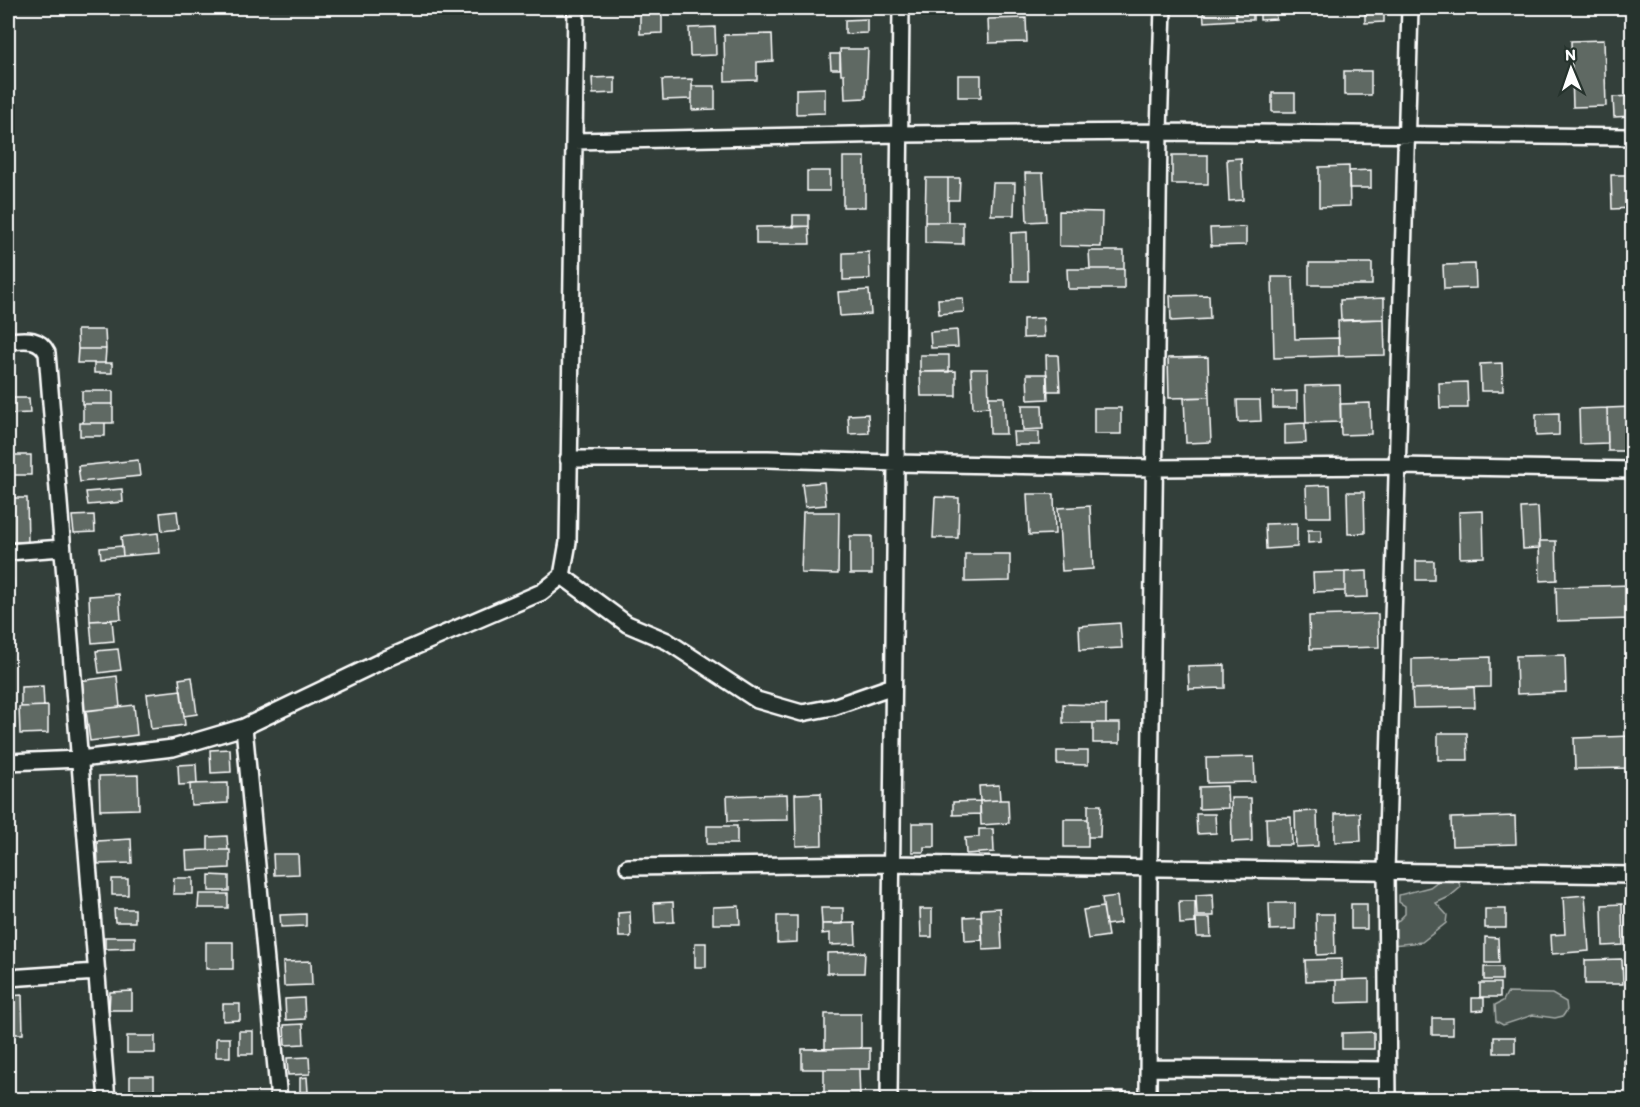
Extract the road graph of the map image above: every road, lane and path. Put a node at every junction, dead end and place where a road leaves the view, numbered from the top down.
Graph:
1 (576, 8) edge
2 (901, 8) edge
3 (1162, 8) edge
4 (1410, 8) edge
5 (1159, 132) junction
6 (899, 134) junction
7 (1407, 134) junction
8 (1632, 137) edge
9 (575, 141) junction
10 (8, 340) edge
11 (568, 459) junction
12 (896, 464) junction
13 (1398, 466) junction
14 (1154, 468) junction
15 (1632, 470) edge
16 (62, 548) junction
17 (8, 552) edge
18 (562, 576) junction
19 (893, 686) junction
20 (244, 727) junction
21 (80, 759) junction
22 (8, 762) edge
23 (891, 864) junction
24 (628, 867) dead end
25 (1149, 869) junction
26 (1386, 872) junction
27 (1632, 875) edge
28 (97, 972) junction
29 (8, 978) edge
30 (1149, 1068) junction
31 (1388, 1070) junction
32 (107, 1100) edge
33 (279, 1100) edge
34 (889, 1100) edge
35 (1149, 1100) edge
36 (1388, 1100) edge

1 - 9 street
2 - 6 street
3 - 5 street
4 - 7 street
5 - 6 street
5 - 7 street
5 - 14 street
6 - 9 street
6 - 12 street
7 - 8 street
7 - 13 street
9 - 11 street
10 - 16 street
11 - 12 street
11 - 18 street
12 - 14 street
12 - 19 street
13 - 14 street
13 - 15 street
13 - 26 street
14 - 25 street
16 - 17 street
16 - 21 street
18 - 19 street
18 - 20 street
19 - 23 street
20 - 21 street
20 - 33 street
21 - 22 street
21 - 28 street
23 - 24 street
23 - 25 street
23 - 34 street
25 - 26 street
25 - 30 street
26 - 27 street
26 - 31 street
28 - 29 street
28 - 32 street
30 - 31 street
30 - 35 street
31 - 36 street

